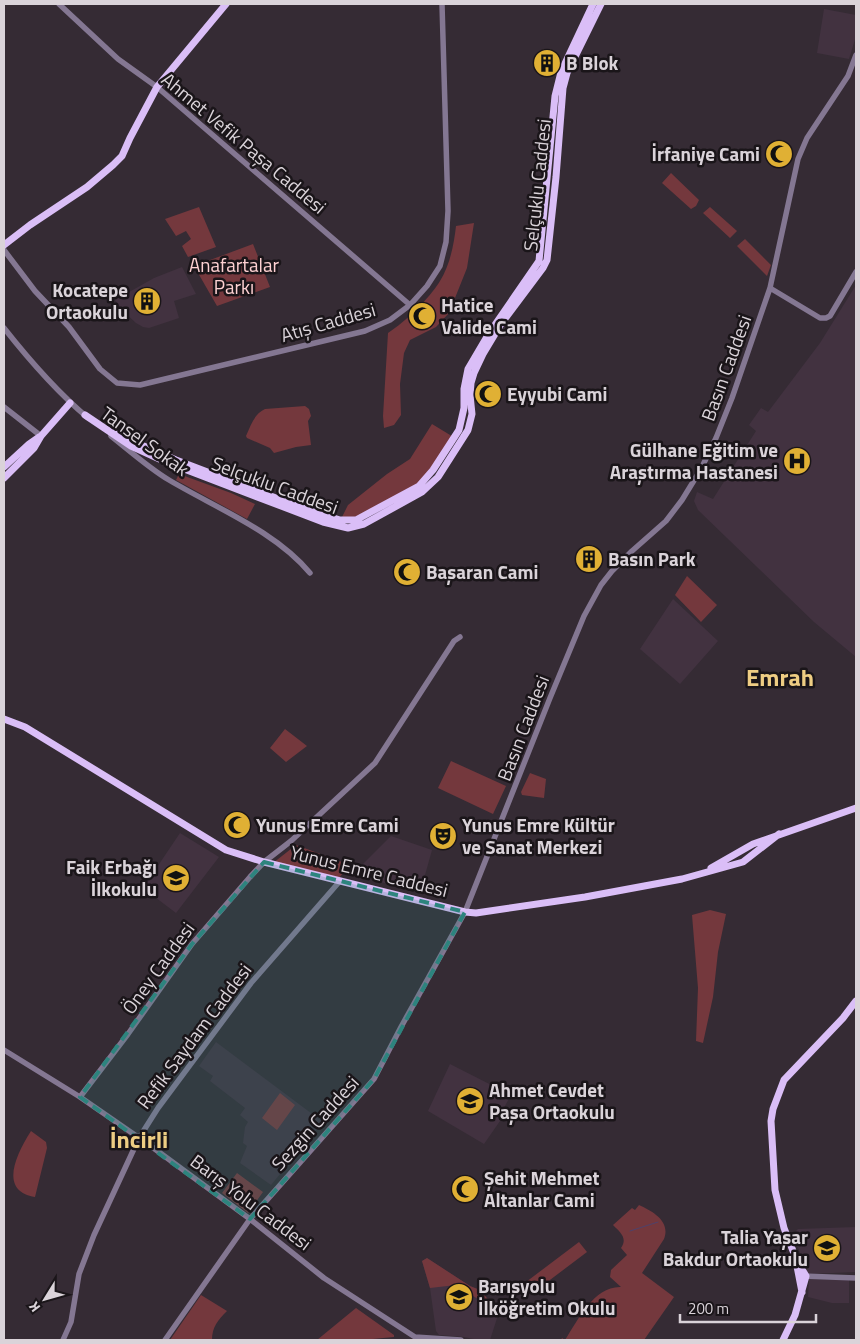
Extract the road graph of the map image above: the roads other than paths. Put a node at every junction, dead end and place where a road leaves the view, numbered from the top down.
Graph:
1 (58, 4) edge
2 (226, 4) edge
3 (442, 4) edge
4 (593, 4) edge
5 (601, 4) edge
6 (856, 55) edge
7 (157, 87) junction
8 (4, 245) edge
9 (4, 250) edge
10 (856, 272) edge
11 (770, 288) junction
12 (410, 305) junction
13 (4, 328) edge
14 (70, 404) junction
15 (4, 407) edge
16 (85, 415) junction
17 (41, 436) junction
18 (175, 463) junction
19 (4, 467) edge
20 (4, 478) edge
21 (310, 573) dead end
22 (460, 637) dead end
23 (4, 719) edge
24 (856, 808) edge
25 (779, 834) junction
26 (750, 846) junction
27 (735, 854) junction
28 (754, 855) junction
29 (264, 862) junction
30 (738, 864) junction
31 (701, 874) junction
32 (340, 881) junction
33 (465, 912) junction
34 (856, 1001) edge
35 (4, 1050) edge
36 (80, 1097) junction
37 (139, 1138) junction
38 (250, 1219) junction
39 (794, 1256) junction
40 (798, 1276) junction
41 (806, 1276) junction
42 (856, 1278) edge
43 (802, 1292) junction
44 (63, 1340) edge
45 (165, 1340) edge
46 (461, 1340) edge
47 (783, 1340) edge

1 - 7 street, Ahmet Vefik Paşa Caddesi
2 - 7 main road
3 - 12 street, Atış Caddesi
4 - 18 main road, Selçuklu Caddesi
5 - 18 main road, Selçuklu Caddesi
6 - 11 street, Basın Caddesi
7 - 8 main road
7 - 12 street, Ahmet Vefik Paşa Caddesi
9 - 12 street, Atış Caddesi
10 - 11 street
11 - 33 street, Basın Caddesi
13 - 14 street, Tansel Sokak
14 - 16 street, Tansel Sokak
14 - 17 main road
15 - 17 street
16 - 18 main road, Selçuklu Caddesi
16 - 21 street, Tansel Sokak
17 - 19 main road
17 - 20 main road
22 - 29 street
23 - 29 main road, Yunus Emre Caddesi
24 - 25 main road, Yunus Emre Caddesi
25 - 26 main road, Yunus Emre Caddesi
25 - 28 main road, Yunus Emre Caddesi
26 - 27 main road, Yunus Emre Caddesi
26 - 28 main road
27 - 30 main road
27 - 31 main road, Yunus Emre Caddesi
28 - 30 main road, Yunus Emre Caddesi
29 - 32 main road, Yunus Emre Caddesi
29 - 36 street, Öney Caddesi
30 - 31 main road, Yunus Emre Caddesi
31 - 33 main road, Yunus Emre Caddesi
32 - 33 main road, Yunus Emre Caddesi
32 - 37 street, Refik Saydam Caddesi
33 - 38 street, Sezgin Caddesi
34 - 39 main road
35 - 36 street, Barış Yolu Caddesi
36 - 37 street, Barış Yolu Caddesi
37 - 38 street, Barış Yolu Caddesi
37 - 44 street, Refik Saydam Caddesi
38 - 45 street, Sezgin Caddesi
38 - 46 street, Barış Yolu Caddesi
39 - 40 main road
39 - 41 main road
40 - 41 street
40 - 43 main road
41 - 42 street
41 - 43 main road
43 - 47 main road

